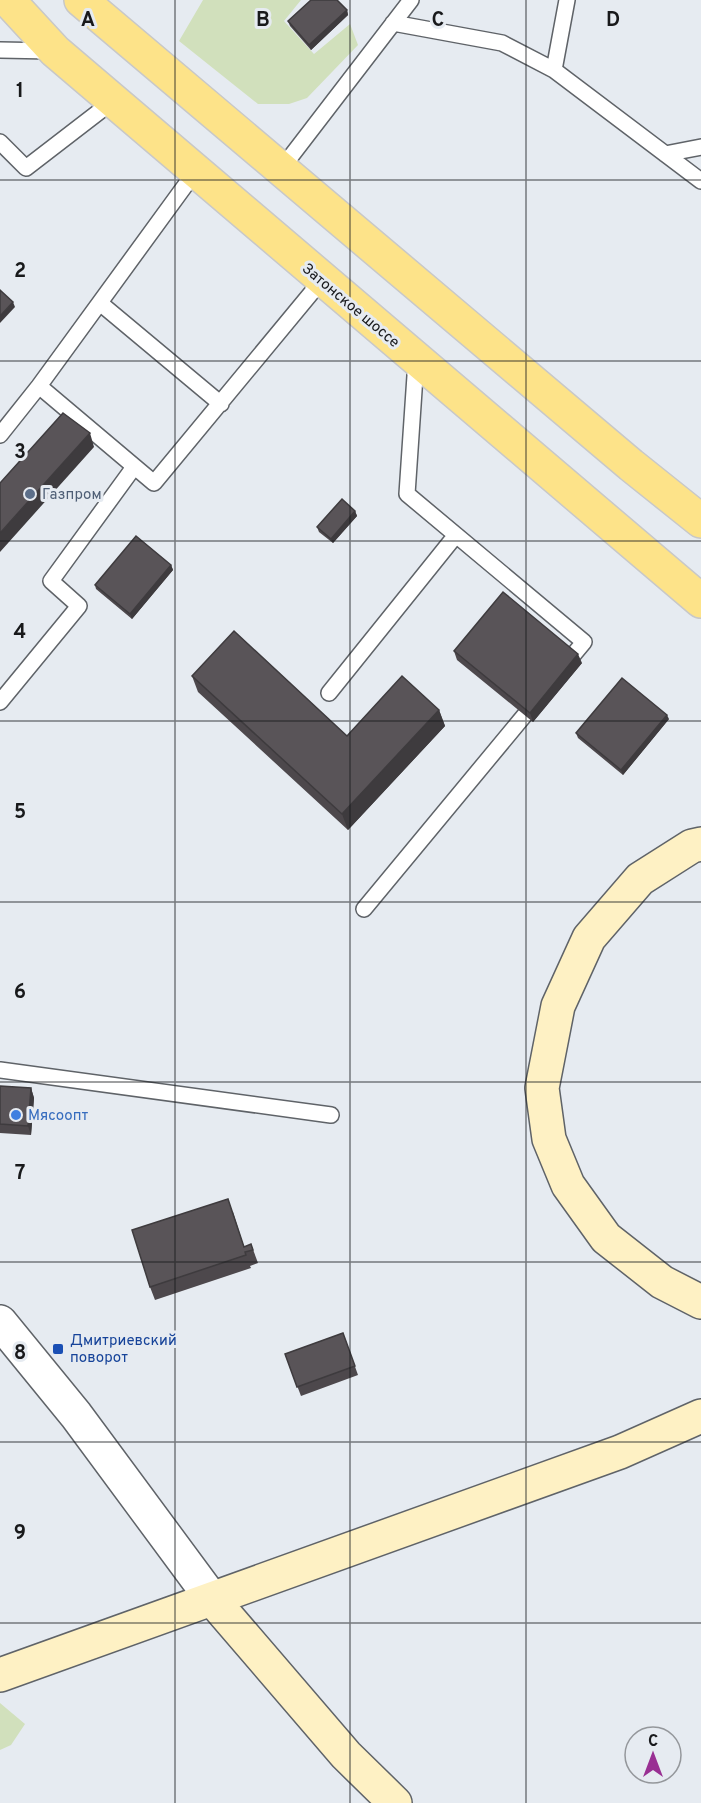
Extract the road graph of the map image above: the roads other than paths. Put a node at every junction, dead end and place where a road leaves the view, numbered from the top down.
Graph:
1 (8, 0) edge
2 (81, 0) edge
3 (411, 0) edge
4 (567, 0) edge
5 (393, 23) junction
6 (0, 50) edge
7 (55, 51) junction
8 (554, 70) junction
9 (113, 101) junction
10 (0, 142) edge
11 (701, 147) edge
12 (665, 154) junction
13 (282, 168) junction
14 (195, 172) junction
15 (701, 181) edge
16 (322, 280) junction
17 (100, 303) junction
18 (416, 360) junction
19 (39, 386) junction
20 (221, 404) junction
21 (0, 435) edge
22 (134, 467) junction
23 (647, 478) junction
24 (701, 510) edge
25 (701, 521) edge
26 (456, 535) junction
27 (701, 601) edge
28 (328, 693) dead end
29 (0, 702) edge
30 (701, 844) edge
31 (364, 909) dead end
32 (0, 1071) edge
33 (331, 1115) dead end
34 (701, 1302) edge
35 (0, 1322) edge
36 (701, 1416) edge
37 (212, 1599) junction
38 (0, 1675) edge
39 (395, 1803) edge

1 - 7 main road, Затонское шоссе
2 - 13 main road
3 - 5 lane
4 - 8 lane
5 - 8 lane
5 - 13 lane
6 - 7 lane
7 - 9 main road, Затонское шоссе
8 - 12 lane
9 - 10 lane
9 - 14 main road, Затонское шоссе
11 - 12 lane
12 - 15 lane
13 - 23 main road
14 - 16 main road, Затонское шоссе
14 - 17 lane
16 - 18 main road, Затонское шоссе
16 - 20 lane
17 - 19 lane
17 - 20 lane
18 - 26 lane
18 - 27 main road, Затонское шоссе
19 - 21 lane
19 - 22 lane
20 - 22 lane
22 - 29 lane
23 - 24 main road
23 - 25 main road
26 - 28 lane
26 - 31 lane
30 - 34 main road
32 - 33 lane
35 - 37 street
36 - 37 main road
37 - 38 main road
37 - 39 main road

